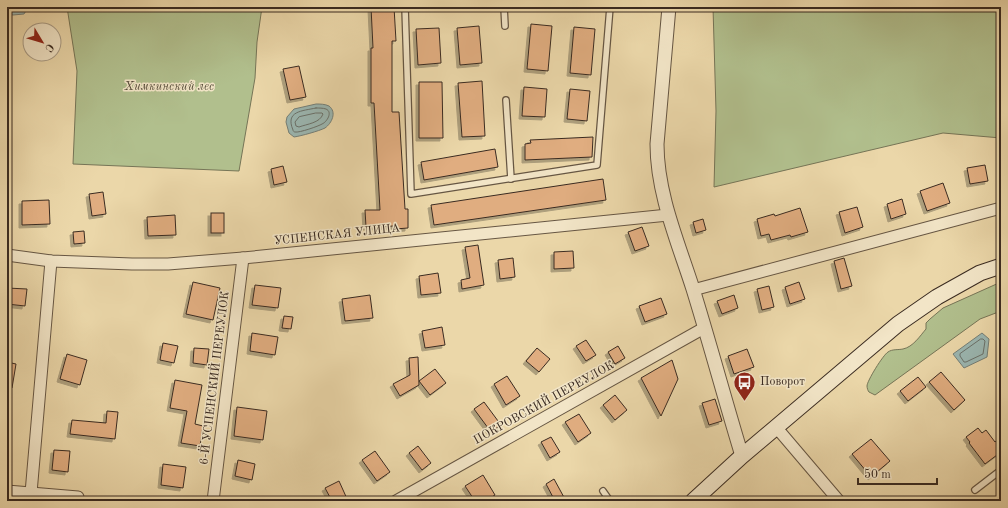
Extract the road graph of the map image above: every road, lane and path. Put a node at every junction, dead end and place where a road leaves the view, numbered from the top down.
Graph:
1 (405, 7) edge
2 (504, 7) edge
3 (610, 7) edge
4 (669, 7) edge
5 (505, 26) dead end
6 (506, 100) dead end
7 (511, 179) junction
8 (1001, 208) edge
9 (668, 215) junction
10 (7, 255) edge
11 (243, 258) junction
12 (52, 261) junction
13 (1001, 266) edge
14 (693, 290) junction
15 (704, 328) junction
16 (776, 427) junction
17 (742, 456) junction
18 (1001, 470) edge
19 (975, 490) dead end
20 (7, 491) edge
21 (603, 491) dead end
22 (31, 493) junction
23 (78, 497) dead end
24 (213, 501) edge
25 (396, 501) edge
26 (610, 501) edge
27 (693, 501) edge
28 (839, 501) edge

1 - 7 lane
2 - 5 lane
3 - 7 lane
4 - 9 street
6 - 7 lane
8 - 14 street
9 - 11 street, УСПЕНСКАЯ УЛИЦА
9 - 14 street
10 - 12 street, УСПЕНСКАЯ УЛИЦА
11 - 12 street, УСПЕНСКАЯ УЛИЦА
11 - 24 street, 6-Й УСПЕНСКИЙ ПЕРЕУЛОК
12 - 22 street
13 - 16 main road
14 - 15 street
15 - 17 street
15 - 25 street, ПОКРОВСКИЙ ПЕРЕУЛОК
16 - 17 main road
16 - 28 street
17 - 27 main road
18 - 19 lane
20 - 22 street
21 - 26 lane
22 - 23 street

